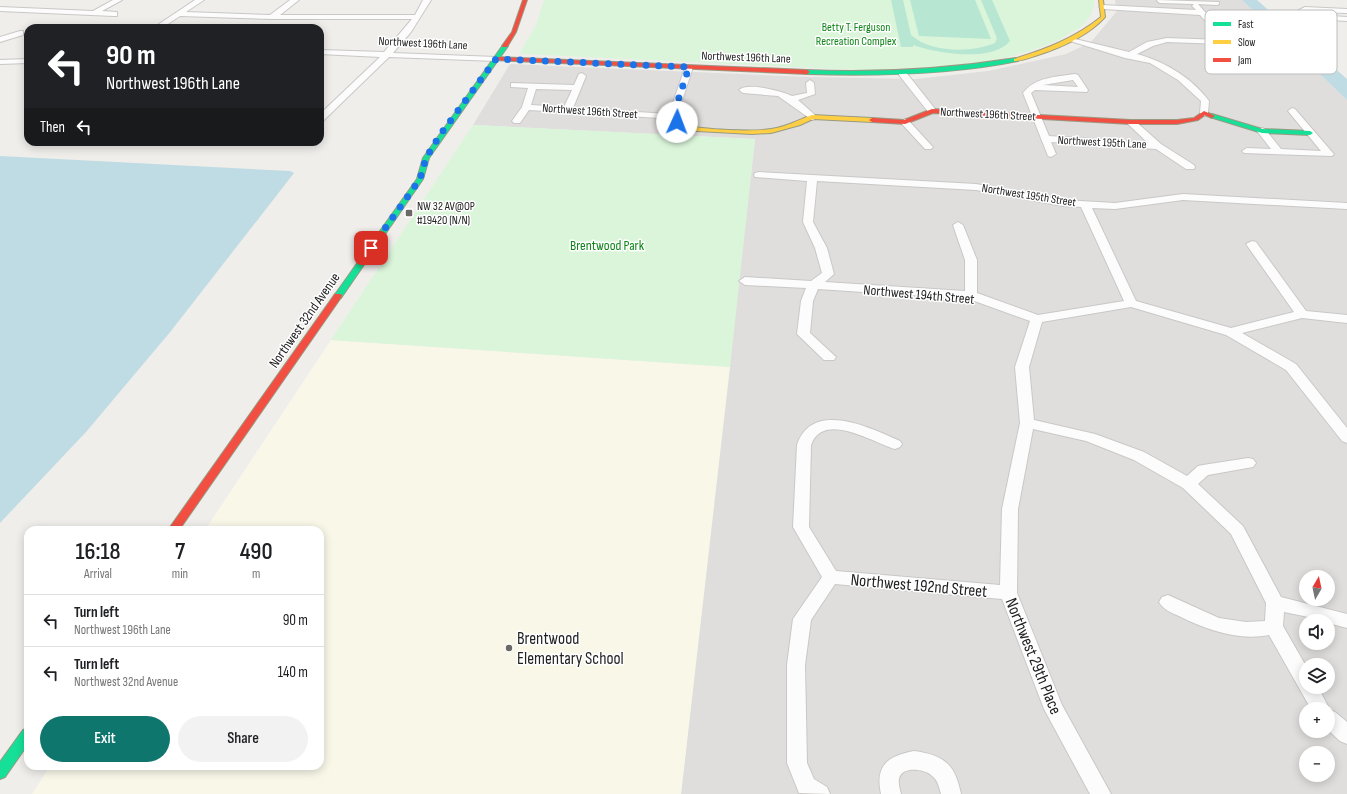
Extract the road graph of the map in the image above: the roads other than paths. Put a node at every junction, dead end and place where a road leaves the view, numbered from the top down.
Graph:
1 (118, 0) edge
2 (200, 0) edge
3 (295, 0) edge
4 (427, 0) edge
5 (525, 0) edge
6 (1159, 0) edge
7 (1192, 2) junction
8 (1217, 3) dead end
9 (1102, 4) edge
10 (0, 10) edge
11 (1303, 10) edge
12 (1326, 10) edge
13 (1168, 11) junction
14 (1337, 11) edge
15 (1347, 11) edge
16 (94, 13) junction
17 (1202, 13) junction
18 (114, 14) dead end
19 (178, 14) junction
20 (1205, 16) edge
21 (417, 17) junction
22 (272, 18) junction
23 (1337, 19) edge
24 (1347, 19) edge
25 (163, 24) edge
26 (20, 33) dead end
27 (0, 40) edge
28 (1072, 40) junction
29 (1205, 41) edge
30 (324, 52) edge
31 (387, 53) junction
32 (1128, 56) junction
33 (496, 59) junction
34 (24, 61) edge
35 (0, 62) edge
36 (689, 67) junction
37 (902, 73) junction
38 (582, 76) dead end
39 (810, 83) dead end
40 (514, 85) dead end
41 (533, 86) junction
42 (1033, 87) junction
43 (577, 88) junction
44 (743, 90) dead end
45 (792, 99) junction
46 (526, 107) junction
47 (568, 109) junction
48 (932, 111) junction
49 (1292, 111) dead end
50 (1204, 113) junction
51 (324, 115) edge
52 (673, 116) junction
53 (1037, 116) junction
54 (812, 118) junction
55 (517, 121) dead end
56 (906, 122) junction
57 (1131, 122) junction
58 (1262, 131) junction
59 (1310, 133) junction
60 (1046, 139) junction
61 (1158, 146) junction
62 (928, 147) dead end
63 (1246, 151) dead end
64 (1278, 152) junction
65 (1051, 154) dead end
66 (1190, 167) dead end
67 (759, 175) dead end
68 (812, 178) junction
69 (1085, 204) junction
70 (1347, 206) edge
71 (958, 225) dead end
72 (1252, 244) dead end
73 (745, 281) dead end
74 (814, 285) junction
75 (971, 295) junction
76 (1131, 303) junction
77 (1302, 314) junction
78 (1037, 319) junction
79 (1347, 320) edge
80 (1232, 332) junction
81 (829, 357) dead end
82 (1027, 423) junction
83 (1347, 438) edge
84 (895, 444) dead end
85 (1248, 463) dead end
86 (1188, 484) junction
87 (176, 526) edge
88 (831, 577) junction
89 (1008, 593) junction
90 (1168, 602) dead end
91 (1275, 603) junction
92 (1347, 622) edge
93 (1274, 627) junction
94 (1299, 672) edge
95 (1335, 724) edge
96 (1347, 735) edge
97 (24, 740) edge
98 (0, 773) edge
99 (820, 794) edge
100 (891, 794) edge
101 (951, 794) edge
102 (1101, 794) edge

1 - 16 street
2 - 19 street
3 - 22 street
4 - 21 street
5 - 33 street, Northwest 32nd Avenue
6 - 7 street
6 - 13 street
7 - 8 street
7 - 17 street
9 - 13 street
9 - 28 street, Northwest 196th Lane
10 - 16 street
11 - 12 street
13 - 17 street
14 - 15 street
16 - 18 street
17 - 20 street
19 - 22 street
19 - 25 street
21 - 22 street
21 - 31 street
23 - 24 street
26 - 27 street
28 - 32 street
28 - 37 street, Northwest 196th Lane
29 - 32 street
30 - 31 street, Northwest 196th Lane
31 - 33 street, Northwest 196th Lane
31 - 51 street
32 - 50 street
33 - 36 street, Northwest 196th Lane
33 - 87 street, Northwest 32nd Avenue
34 - 35 street
36 - 37 street, Northwest 196th Lane
36 - 52 street
37 - 48 street
38 - 43 street
39 - 45 street
40 - 41 street
41 - 43 street
41 - 46 street, Northwest 196th Street
42 - 42 street
42 - 53 street
43 - 47 street
44 - 45 street
45 - 54 street
46 - 47 street, Northwest 196th Street
46 - 55 street
47 - 52 street, Northwest 196th Street
48 - 53 street, Northwest 196th Street
48 - 56 street, Northwest 196th Street
49 - 59 street
50 - 57 street, Northwest 196th Street
50 - 58 street
52 - 54 street, Northwest 196th Street
53 - 57 street, Northwest 196th Street
53 - 60 street
54 - 56 street, Northwest 196th Street
56 - 62 street
57 - 61 street
58 - 59 street
58 - 64 street
59 - 64 street
60 - 61 street, Northwest 195th Lane
60 - 65 street
61 - 66 street
63 - 64 street
67 - 68 street, Northwest 195th Street
68 - 69 street, Northwest 195th Street
68 - 74 street
69 - 70 street, Northwest 195th Street
69 - 76 street
71 - 75 street
72 - 77 street
73 - 74 street, Northwest 194th Street
74 - 75 street, Northwest 194th Street
74 - 81 street
75 - 78 street, Northwest 194th Street
76 - 78 street, Northwest 194th Street
76 - 80 street, Northwest 194th Street
77 - 79 street
77 - 80 street
78 - 82 street, Northwest 29th Place
80 - 83 street, Northwest 194th Street
82 - 86 street
82 - 89 street, Northwest 29th Place
84 - 88 street
85 - 86 street
86 - 91 street
88 - 89 street, Northwest 192nd Street
88 - 99 street
89 - 102 street, Northwest 29th Place
90 - 93 street
91 - 92 street
91 - 93 street
93 - 94 street
95 - 96 street
97 - 98 street
100 - 101 street

